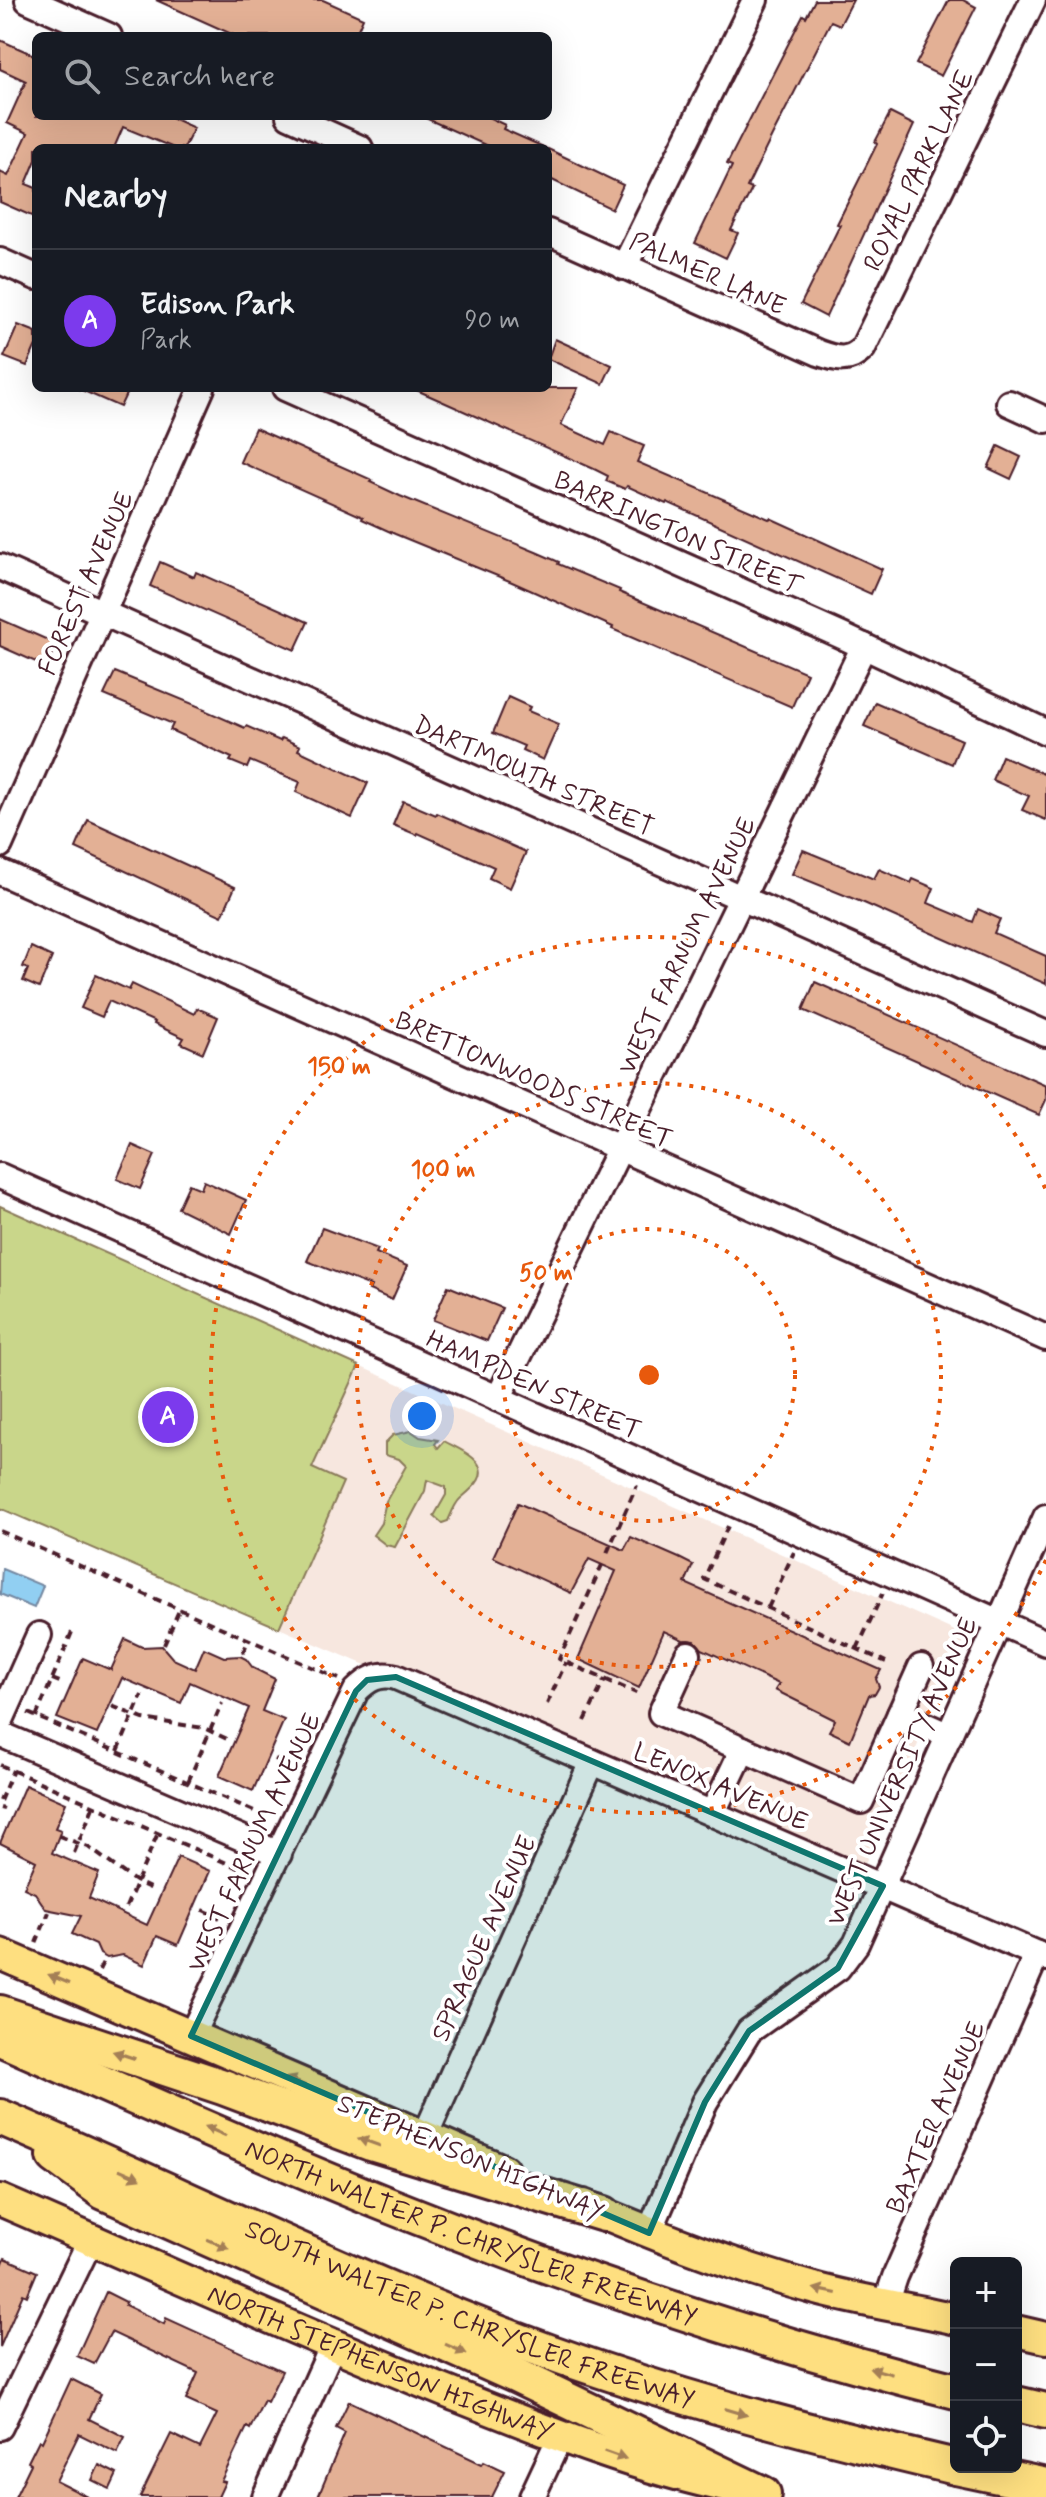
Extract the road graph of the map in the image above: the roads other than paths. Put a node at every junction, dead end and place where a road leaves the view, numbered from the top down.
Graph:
1 (28, 0) edge
2 (1033, 0) edge
3 (748, 2) edge
4 (100, 32) edge
5 (294, 120) edge
6 (319, 140) edge
7 (340, 144) edge
8 (552, 234) edge
9 (0, 261) edge
10 (624, 267) junction
11 (32, 275) edge
12 (848, 359) joint
13 (200, 392) edge
14 (294, 392) edge
15 (1009, 403) dead end
16 (1046, 420) edge
17 (0, 567) edge
18 (103, 613) junction
19 (864, 646) junction
20 (1046, 732) edge
21 (0, 845) edge
22 (0, 872) edge
23 (740, 898) junction
24 (1046, 1034) edge
25 (619, 1148) junction
26 (0, 1176) edge
27 (1046, 1338) edge
28 (498, 1399) junction
29 (1046, 1517) edge
30 (1000, 1621) junction
31 (39, 1635) dead end
32 (1046, 1643) edge
33 (688, 1654) dead end
34 (921, 1667) dead end
35 (372, 1678) joint
36 (900, 1714) junction
37 (8, 1715) edge
38 (0, 1734) edge
39 (949, 1736) junction
40 (743, 1749) junction
41 (592, 1762) junction
42 (713, 1812) junction
43 (279, 1854) junction
44 (883, 1886) junction
45 (0, 1954) edge
46 (1042, 1956) edge
47 (0, 2013) edge
48 (191, 2036) junction
49 (0, 2038) edge
50 (4, 2119) edge
51 (425, 2136) junction
52 (0, 2200) edge
53 (604, 2214) junction
54 (649, 2233) junction
55 (91, 2239) junction
56 (886, 2304) junction
57 (950, 2318) edge
58 (1022, 2332) edge
59 (1046, 2338) edge
60 (333, 2345) junction
61 (950, 2389) edge
62 (1022, 2405) edge
63 (1046, 2411) edge
64 (0, 2427) edge
65 (560, 2437) junction
66 (950, 2466) edge
67 (984, 2473) edge
68 (1046, 2486) edge
69 (768, 2496) edge
70 (265, 2497) edge
71 (532, 2497) edge

1 - 4 street
2 - 12 street, ROYAL PARK LANE
3 - 10 street
5 - 6 street
6 - 7 street
8 - 10 street, PALMER LANE
9 - 11 street
10 - 12 street, PALMER LANE
13 - 18 street, FOREST AVENUE
14 - 19 street, BARRINGTON STREET
15 - 16 street
17 - 18 street, DARTMOUTH STREET
18 - 21 street, FOREST AVENUE
18 - 23 street, DARTMOUTH STREET
19 - 20 street, BARRINGTON STREET
19 - 23 street, WEST FARNUM AVENUE
22 - 25 street, BRETTONWOODS STREET
23 - 24 street, DARTMOUTH STREET
23 - 25 street, WEST FARNUM AVENUE
25 - 27 street, BRETTONWOODS STREET
25 - 28 street, WEST FARNUM AVENUE
26 - 28 street, HAMPDEN STREET
28 - 30 street, HAMPDEN STREET
29 - 30 street, WEST UNIVERSITY AVENUE
30 - 32 street, HAMPDEN STREET
30 - 39 street, WEST UNIVERSITY AVENUE
31 - 37 street
33 - 40 street
34 - 36 street
35 - 41 street, LENOX AVENUE
35 - 43 street, WEST FARNUM AVENUE
36 - 39 street
36 - 40 street
38 - 43 street
39 - 44 street, WEST UNIVERSITY AVENUE
40 - 42 street
41 - 42 street, LENOX AVENUE
41 - 51 street, SPRAGUE AVENUE
42 - 44 street, LENOX AVENUE
43 - 48 street, WEST FARNUM AVENUE
44 - 46 street, LENOX AVENUE
44 - 54 street, WEST UNIVERSITY AVENUE
48 -> 45 main road, STEPHENSON HIGHWAY
46 - 56 street, BAXTER AVENUE
53 -> 47 highway
51 -> 48 main road, STEPHENSON HIGHWAY
61 -> 49 highway, NORTH WALTER P. CHRYSLER FREEWAY
50 -> 66 highway, SOUTH WALTER P. CHRYSLER FREEWAY
50 -> 69 highway
51 - 53 main road, STEPHENSON HIGHWAY
52 - 55 main road, NORTH STEPHENSON HIGHWAY
53 - 54 main road, STEPHENSON HIGHWAY
56 -> 54 main road, STEPHENSON HIGHWAY
55 - 60 main road, NORTH STEPHENSON HIGHWAY
55 - 64 street
56 - 57 main road, STEPHENSON HIGHWAY
58 - 59 main road
60 - 65 main road, NORTH STEPHENSON HIGHWAY
60 - 70 street
62 - 63 highway
65 -> 69 main road, NORTH STEPHENSON HIGHWAY
65 - 71 street
67 - 68 highway, SOUTH WALTER P. CHRYSLER FREEWAY

